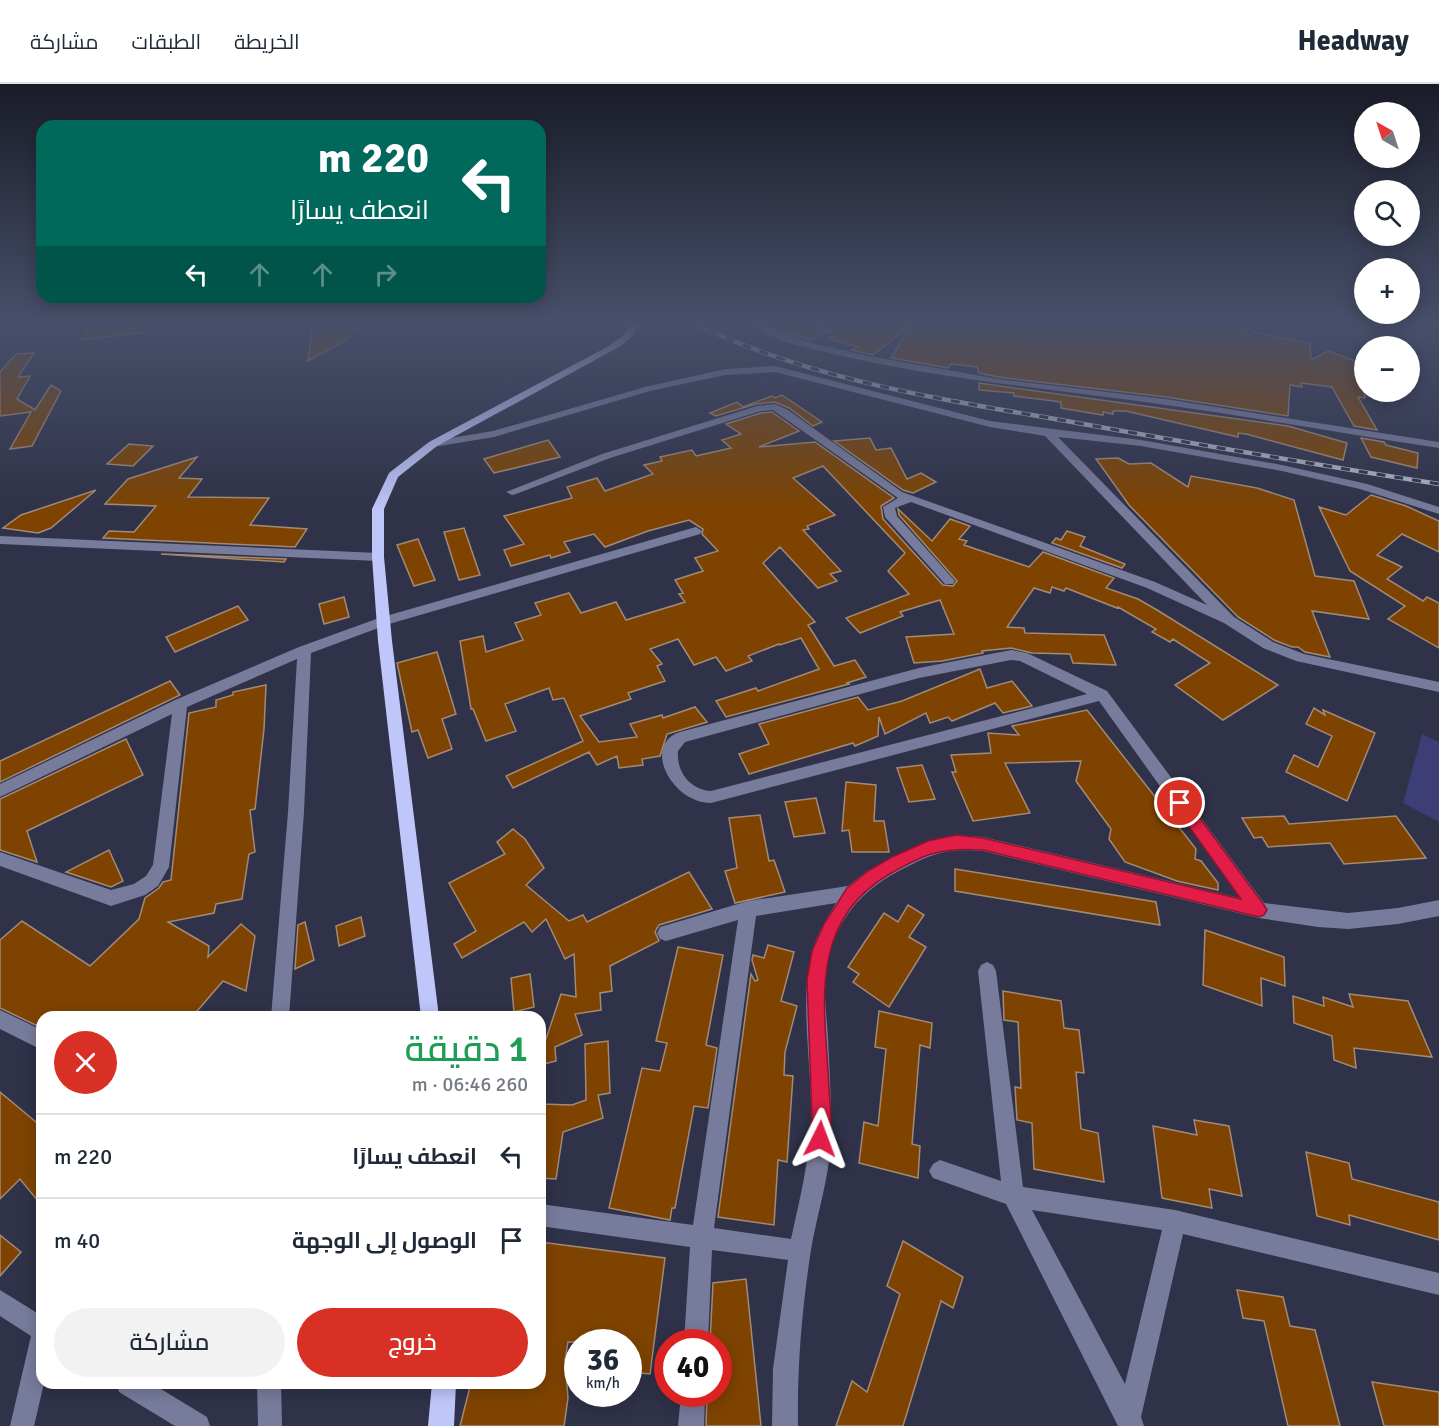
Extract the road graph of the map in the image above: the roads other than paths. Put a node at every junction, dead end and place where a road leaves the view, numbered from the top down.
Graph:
1 (541, 386) edge
2 (663, 386) edge
3 (840, 386) edge
4 (1028, 386) edge
5 (1048, 433) junction
6 (433, 444) junction
7 (1439, 445) edge
8 (512, 492) dead end
9 (911, 499) junction
10 (1439, 511) edge
11 (696, 531) dead end
12 (0, 540) edge
13 (378, 557) junction
14 (949, 581) dead end
15 (1229, 620) junction
16 (384, 621) junction
17 (304, 650) junction
18 (1439, 687) edge
19 (1102, 695) junction
20 (180, 704) junction
21 (0, 791) edge
22 (0, 859) edge
23 (852, 893) junction
24 (1439, 908) edge
25 (748, 909) junction
26 (1259, 910) junction
27 (666, 933) dead end
28 (987, 971) dead end
29 (280, 1011) edge
30 (429, 1011) edge
31 (0, 1019) edge
32 (36, 1037) edge
33 (940, 1171) dead end
34 (1012, 1196) junction
35 (546, 1216) edge
36 (1175, 1221) junction
37 (702, 1237) junction
38 (800, 1251) junction
39 (1439, 1284) edge
40 (0, 1302) edge
41 (36, 1326) edge
42 (697, 1329) edge
43 (36, 1364) edge
44 (138, 1389) edge
45 (269, 1389) edge
46 (444, 1389) edge
47 (692, 1407) edge
48 (1130, 1422) edge
49 (22, 1426) edge
50 (198, 1426) edge
51 (270, 1426) edge
52 (441, 1426) edge
53 (691, 1426) edge
54 (785, 1426) edge

1 - 6 main road
2 - 6 street
3 - 5 street
4 - 7 street
5 - 10 street
5 - 15 street
6 - 13 main road
8 - 9 street
9 - 14 street
9 - 15 street
11 - 16 street
12 - 13 street
13 - 16 main road
15 - 18 street
16 - 17 street
16 - 30 main road
17 - 20 street
17 - 29 street
19 - 19 street
19 - 26 street
20 - 21 street
20 - 22 street
23 - 25 street
23 - 26 street
23 - 38 street
24 - 26 street
25 - 27 street
25 - 37 street
28 - 34 street
31 - 32 street
33 - 34 street
34 - 36 street
34 - 48 street
35 - 37 street
36 - 39 street
36 - 48 street
37 - 38 street
37 - 42 street
38 - 54 street
40 - 41 street
43 - 49 street
44 - 50 street
45 - 51 street
46 - 52 main road
47 - 53 street

